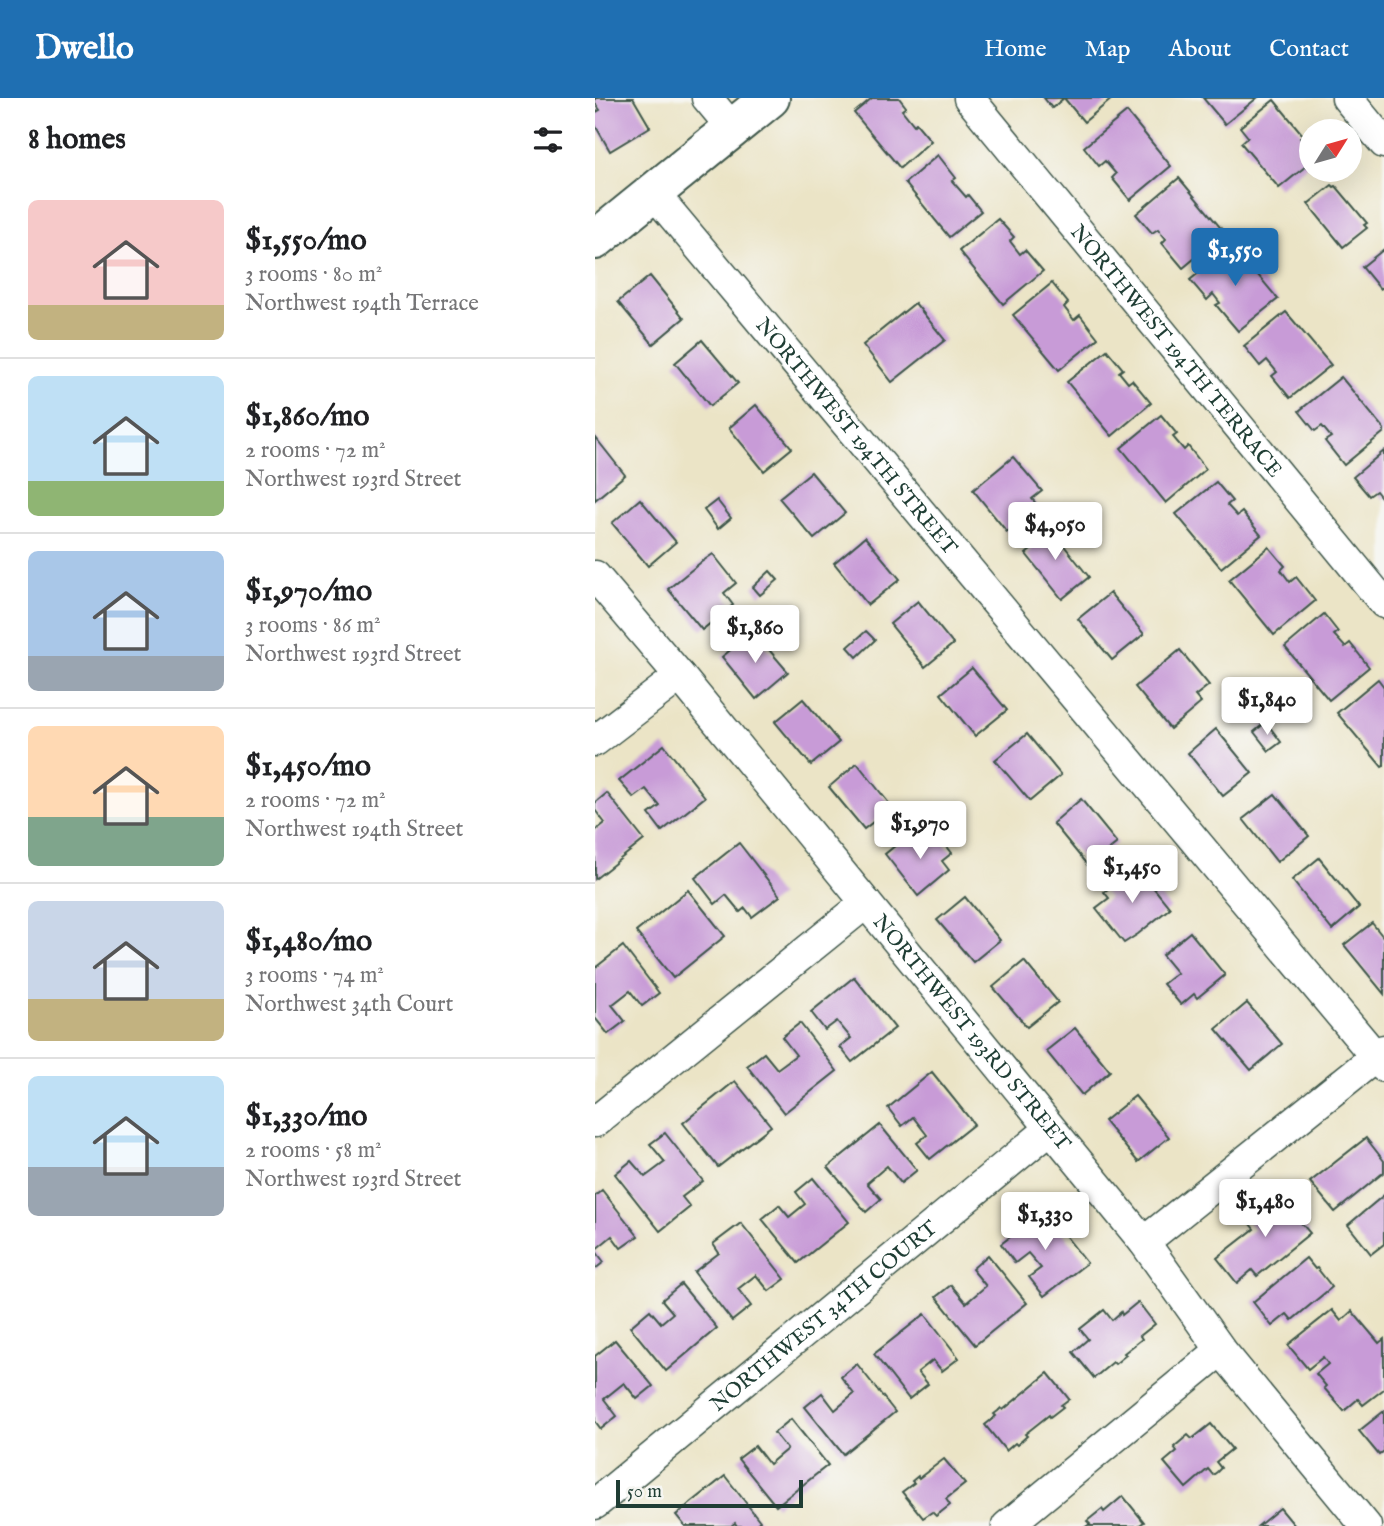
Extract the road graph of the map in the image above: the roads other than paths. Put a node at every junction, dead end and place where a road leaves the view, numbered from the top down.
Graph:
1 (707, 98) edge
2 (770, 98) edge
3 (969, 98) edge
4 (1347, 98) edge
5 (732, 128) junction
6 (1384, 143) edge
7 (653, 192) junction
8 (595, 240) edge
9 (595, 576) edge
10 (1384, 603) edge
11 (680, 676) junction
12 (595, 741) edge
13 (866, 903) junction
14 (1381, 1058) edge
15 (595, 1122) edge
16 (1050, 1129) junction
17 (1144, 1242) junction
18 (1221, 1350) junction
19 (595, 1504) edge
20 (1007, 1526) edge
21 (1366, 1526) edge

1 - 5 street
2 - 5 main road
3 - 10 street, NORTHWEST 194TH TERRACE
4 - 6 street
5 - 7 main road
7 - 8 main road
7 - 14 street, NORTHWEST 194TH STREET
9 - 11 street, NORTHWEST 193RD STREET
11 - 12 street
11 - 13 street, NORTHWEST 193RD STREET
13 - 15 street
13 - 16 street, NORTHWEST 193RD STREET
14 - 17 street
16 - 17 street, NORTHWEST 193RD STREET
16 - 19 street, NORTHWEST 34TH COURT
17 - 18 street, NORTHWEST 193RD STREET
18 - 20 street
18 - 21 street, NORTHWEST 193RD STREET

